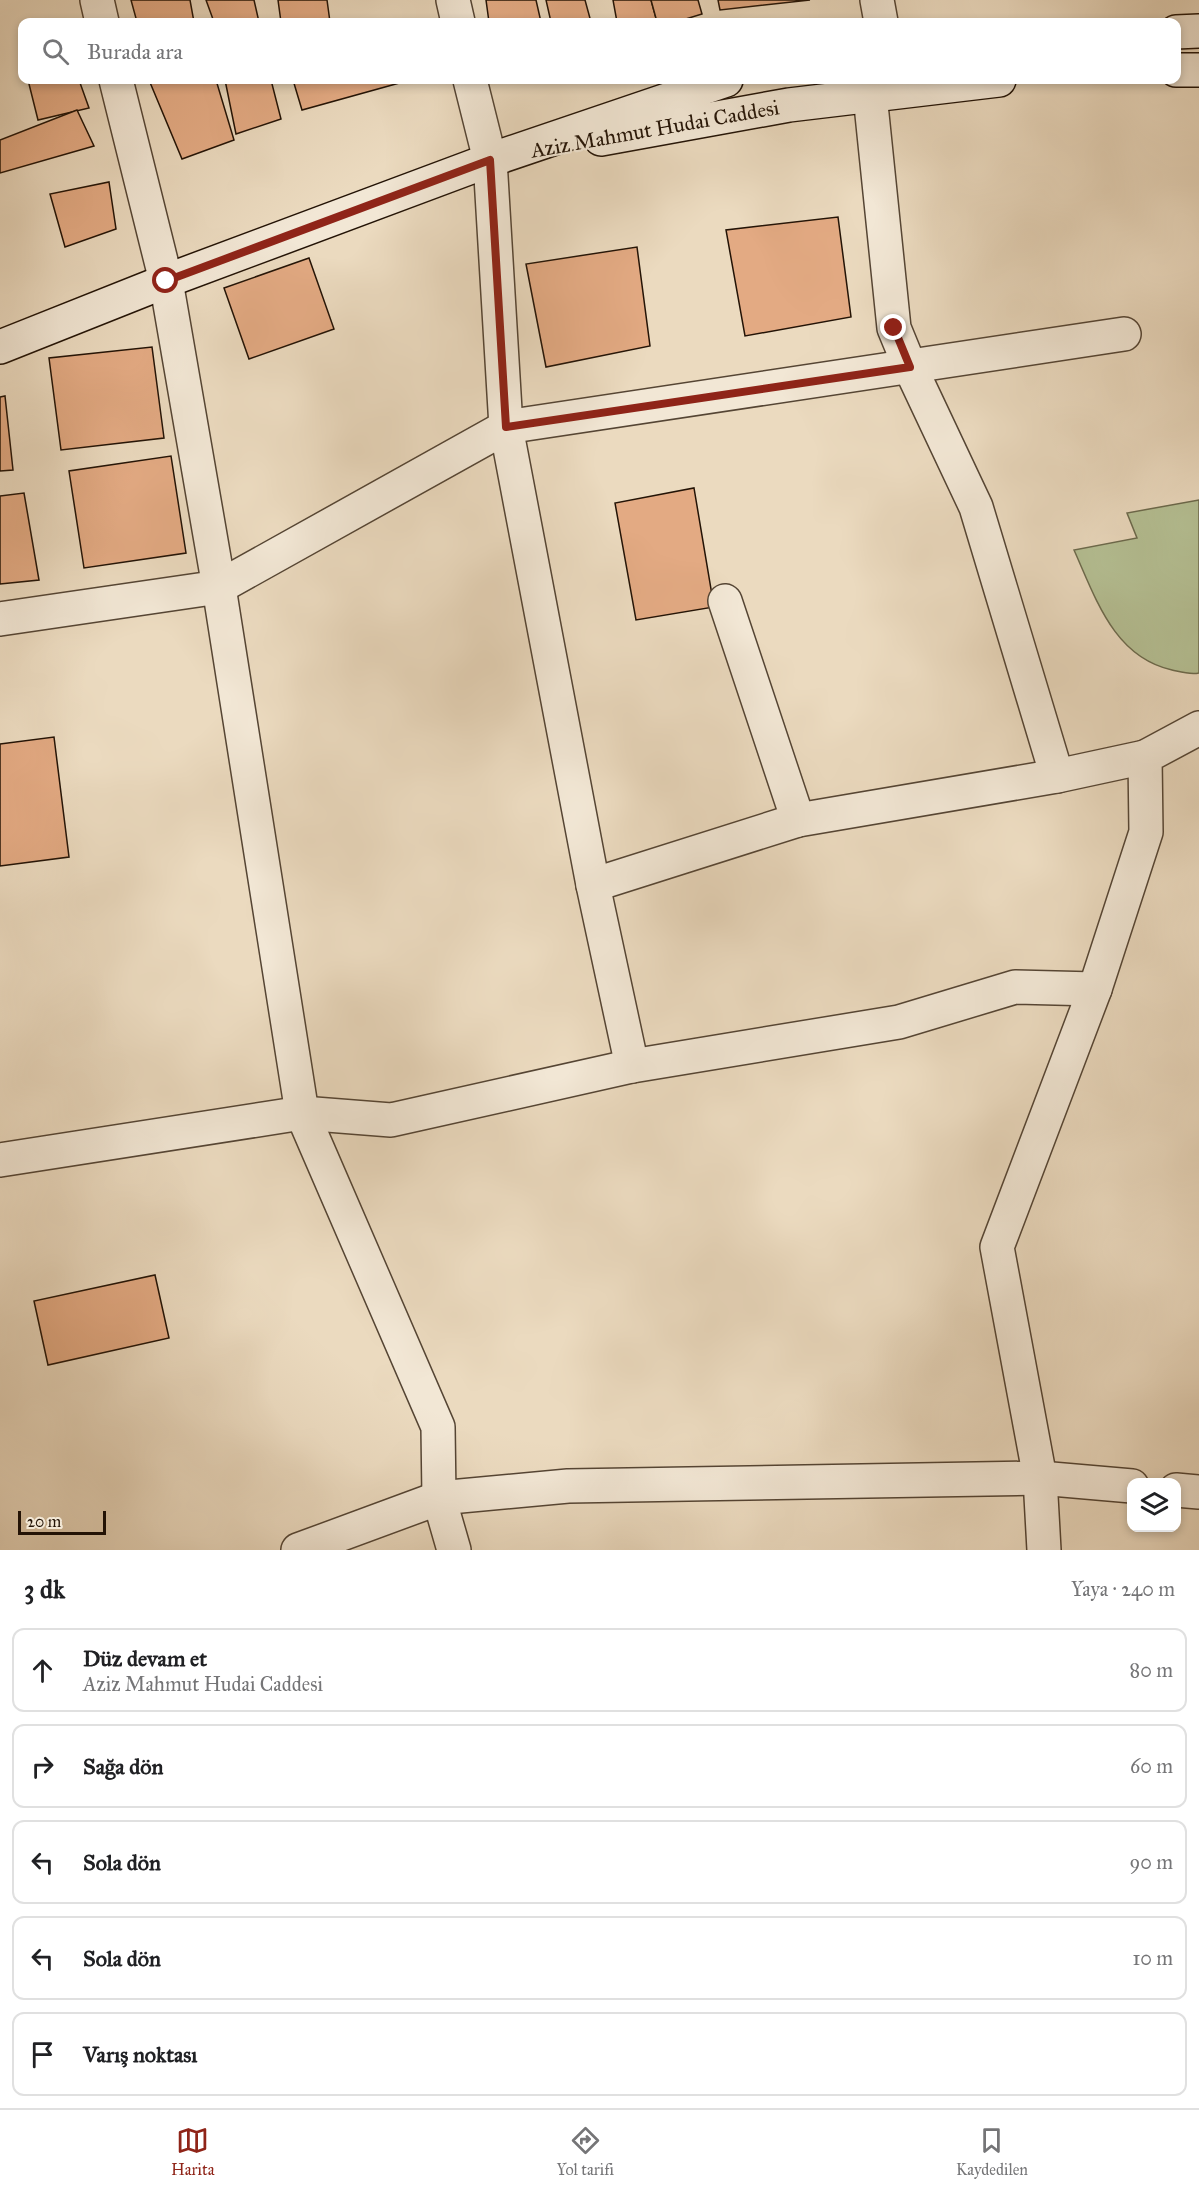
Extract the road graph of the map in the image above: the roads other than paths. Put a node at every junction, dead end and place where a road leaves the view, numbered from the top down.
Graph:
1 (97, 0) edge
2 (453, 0) edge
3 (877, 0) edge
4 (101, 18) edge
5 (457, 18) edge
6 (880, 18) edge
7 (1199, 31) edge
8 (1181, 32) edge
9 (1181, 70) edge
10 (1199, 70) edge
11 (117, 84) edge
12 (471, 84) edge
13 (714, 84) edge
14 (962, 84) edge
15 (870, 94) junction
16 (490, 160) junction
17 (166, 281) junction
18 (1124, 334) dead end
19 (0, 347) edge
20 (910, 367) junction
21 (506, 427) junction
22 (219, 587) junction
23 (725, 601) dead end
24 (0, 619) edge
25 (1199, 728) edge
26 (1145, 757) junction
27 (1057, 776) junction
28 (798, 820) junction
29 (592, 885) junction
30 (1095, 989) junction
31 (632, 1066) junction
32 (303, 1113) junction
33 (0, 1160) edge
34 (1040, 1478) junction
35 (1127, 1486) edge
36 (1181, 1490) edge
37 (1199, 1492) edge
38 (439, 1498) junction
39 (298, 1550) edge
40 (454, 1550) edge
41 (1044, 1550) edge

1 - 4 street
2 - 5 street
3 - 6 street
7 - 8 street
9 - 10 street
11 - 17 street
12 - 16 street
13 - 16 street, Aziz Mahmut Hudai Caddesi
14 - 15 street, Aziz Mahmut Hudai Caddesi
15 - 16 street, Aziz Mahmut Hudai Caddesi
15 - 20 street
16 - 17 street, Aziz Mahmut Hudai Caddesi
16 - 21 street
17 - 19 street, Aziz Mahmut Hudai Caddesi
17 - 22 street
18 - 20 street
20 - 21 street
20 - 27 street
21 - 22 street
21 - 29 street
22 - 24 street
22 - 32 street
23 - 28 street
25 - 26 street
26 - 27 street
26 - 30 street
27 - 28 street
28 - 29 street
29 - 31 street
30 - 31 street
30 - 34 street
31 - 32 street
32 - 33 street
32 - 38 street
34 - 35 street
34 - 38 street
34 - 41 street
36 - 37 street
38 - 39 street
38 - 40 street

